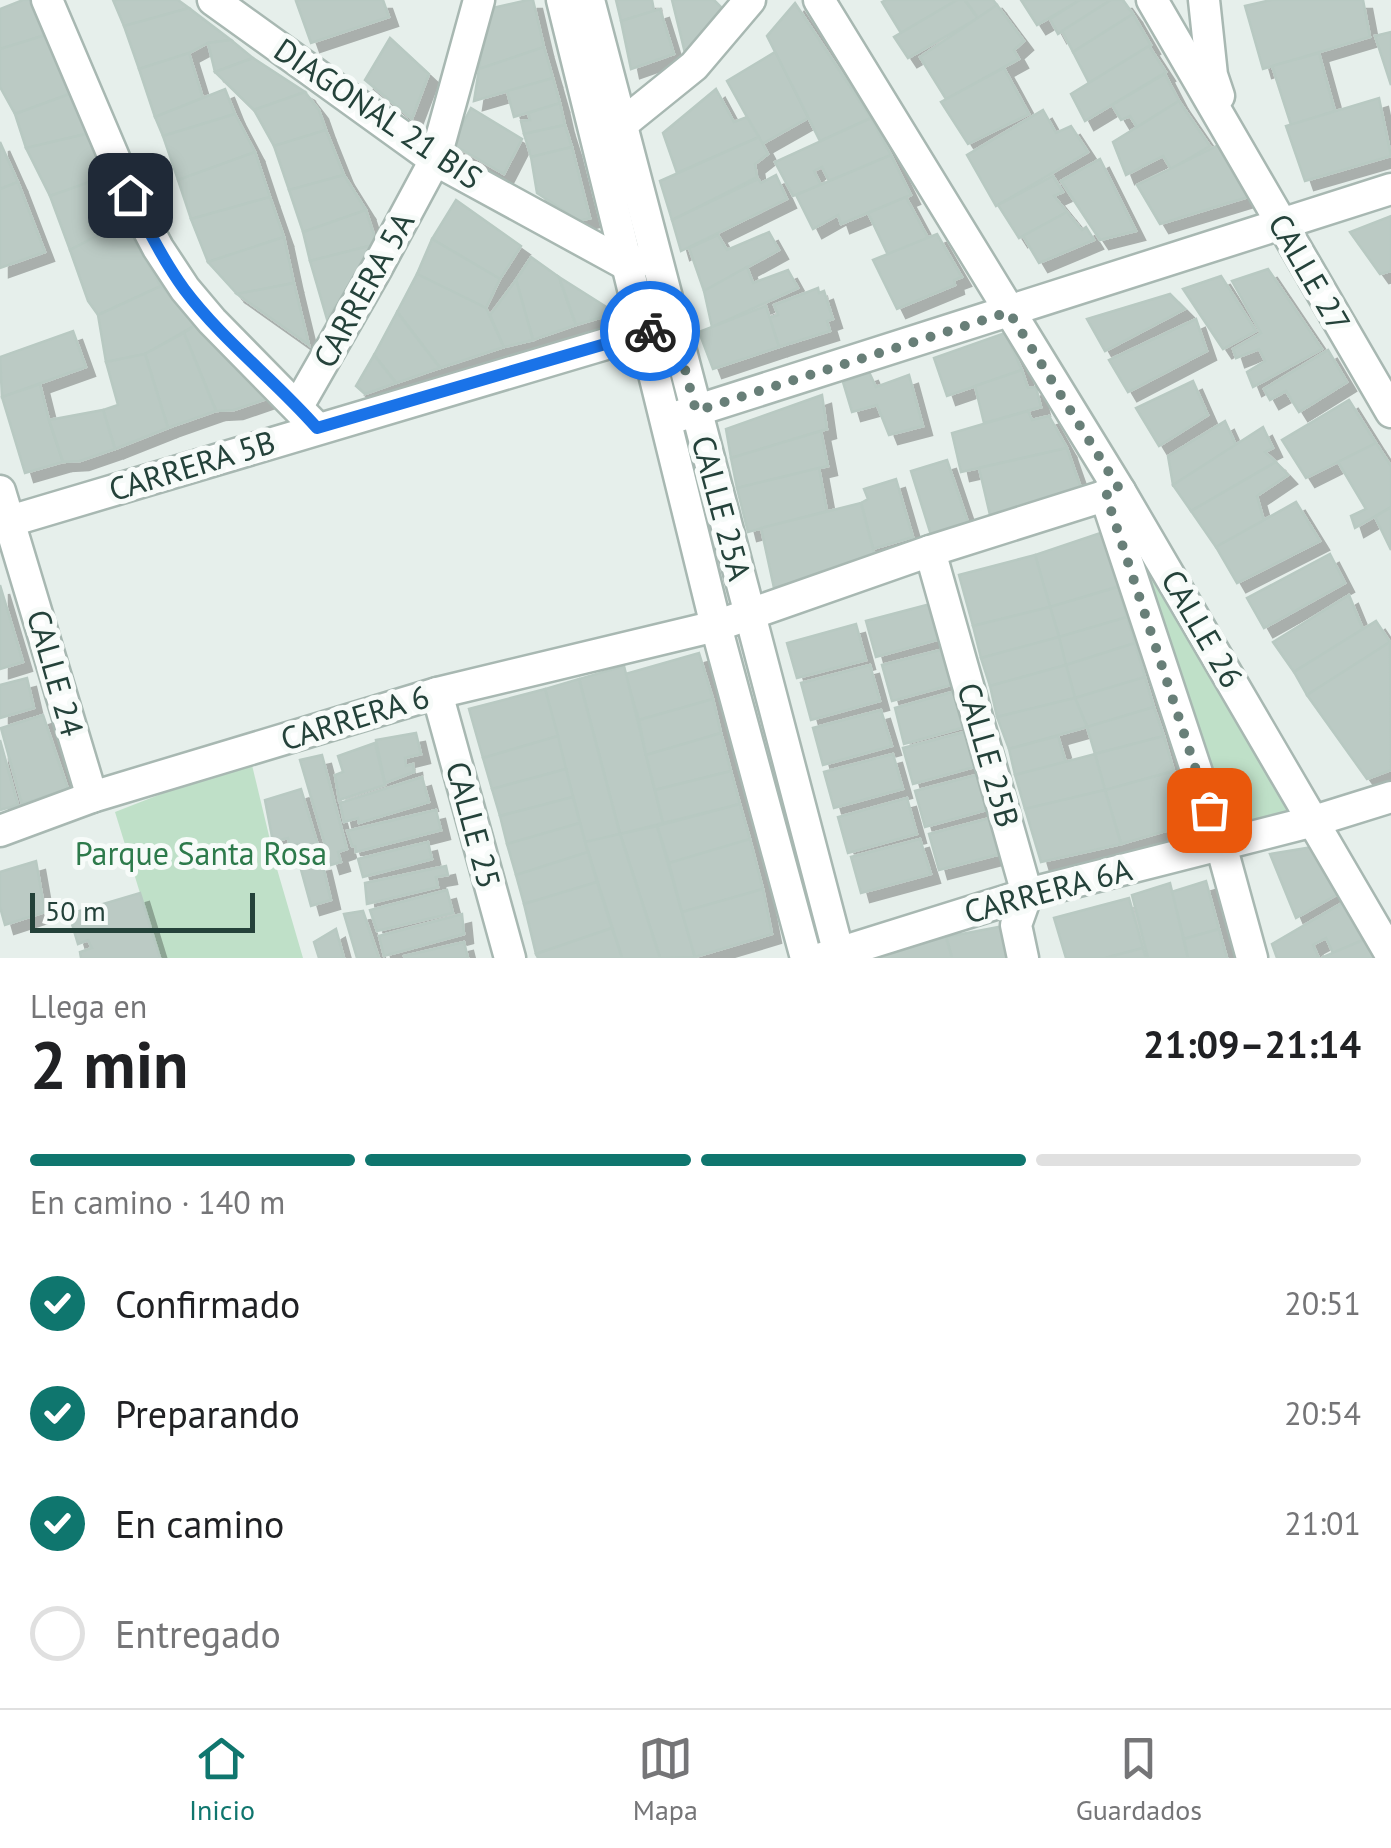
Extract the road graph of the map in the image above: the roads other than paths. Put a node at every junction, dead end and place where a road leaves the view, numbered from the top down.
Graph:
1 (47, 0) edge
2 (213, 0) edge
3 (478, 0) edge
4 (562, 0) edge
5 (589, 0) edge
6 (750, 0) edge
7 (819, 0) edge
8 (1152, 0) edge
9 (1204, 0) edge
10 (608, 132) junction
11 (1230, 132) junction
12 (435, 160) junction
13 (1391, 189) edge
14 (1281, 225) junction
15 (641, 260) junction
16 (1009, 312) junction
17 (658, 328) junction
18 (696, 411) junction
19 (1391, 412) edge
20 (308, 417) junction
21 (666, 419) junction
22 (0, 491) edge
23 (1113, 493) junction
24 (5, 523) edge
25 (930, 551) junction
26 (749, 616) junction
27 (716, 626) junction
28 (437, 693) junction
29 (1391, 797) edge
30 (92, 798) junction
31 (1314, 822) junction
32 (0, 832) edge
33 (1221, 845) junction
34 (1027, 894) junction
35 (1391, 955) edge
36 (834, 956) edge
37 (510, 958) edge
38 (806, 958) edge
39 (1024, 958) edge
40 (1252, 958) edge

1 - 20 street
2 - 12 street, DIAGONAL 21 BIS
3 - 12 street, CARRERA 5A
4 - 10 street, CALLE 25A
5 - 10 street, CALLE 25A
6 - 10 street
7 - 16 street, CALLE 26
8 - 11 street, CALLE 27
9 - 11 street, CALLE 27
10 - 15 street, CALLE 25A
11 - 14 street, CALLE 27
12 - 15 street, DIAGONAL 21 BIS
12 - 20 street, CARRERA 5A
13 - 14 street
14 - 16 street
14 - 19 street, CALLE 27
15 - 17 street, CALLE 25A
16 - 18 street
16 - 23 street, CALLE 26
17 - 18 street, CALLE 25A
17 - 20 street, CARRERA 5B
17 - 21 street, CALLE 25A
18 - 21 street
18 - 26 street, CALLE 25A
20 - 24 street, CARRERA 5B
21 - 27 street, CALLE 25A
22 - 24 street, CALLE 24
23 - 25 street, CARRERA 6
23 - 31 street, CALLE 26
23 - 33 street
24 - 30 street, CALLE 24
25 - 26 street, CARRERA 6
25 - 34 street, CALLE 25B
26 - 27 street, CARRERA 6
26 - 36 street, CALLE 25A
27 - 28 street, CARRERA 6
27 - 38 street, CALLE 25A
28 - 30 street, CARRERA 6
28 - 37 street, CALLE 25
29 - 31 street, CARRERA 6A
30 - 32 street, CARRERA 6
31 - 33 street, CARRERA 6A
31 - 35 street, CALLE 26
33 - 34 street, CARRERA 6A
33 - 40 street
34 - 36 street, CARRERA 6A
34 - 39 street, CALLE 25B

